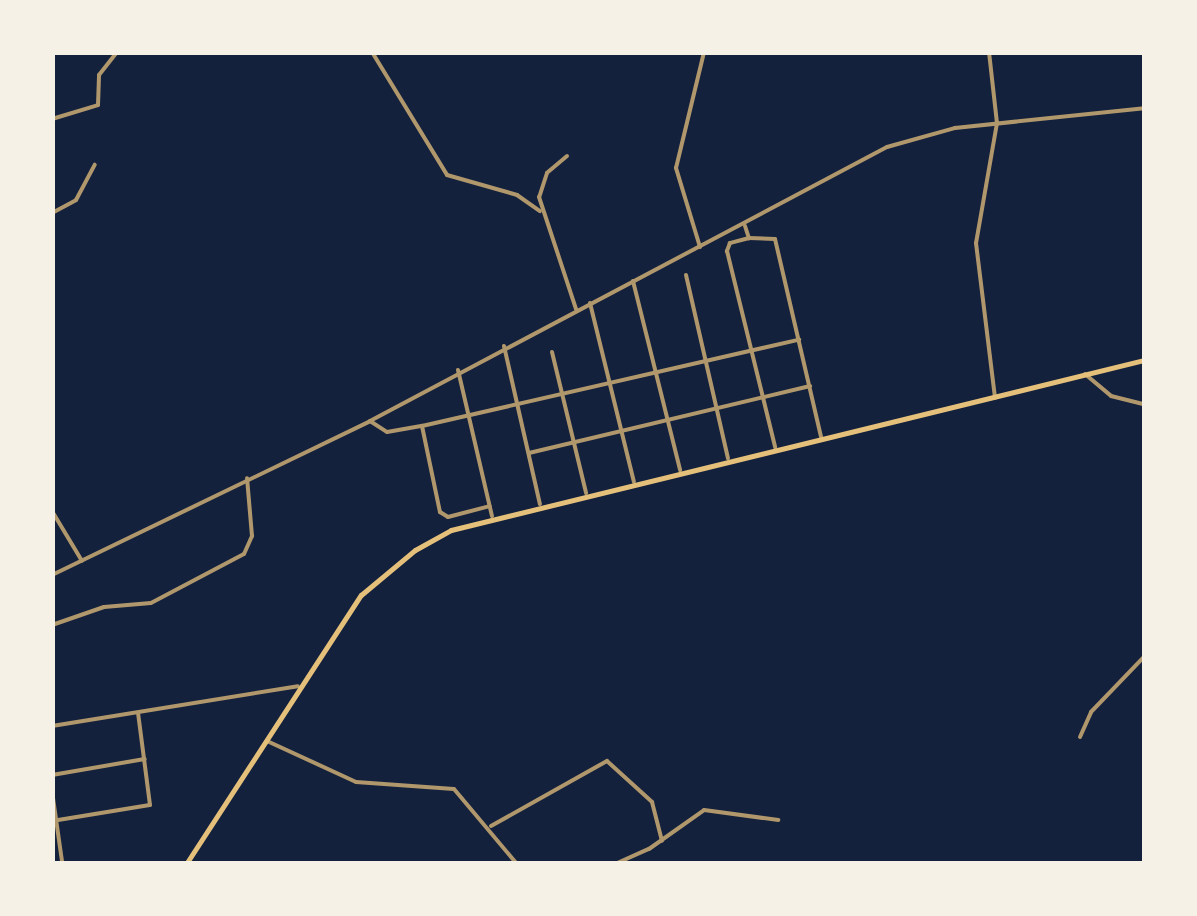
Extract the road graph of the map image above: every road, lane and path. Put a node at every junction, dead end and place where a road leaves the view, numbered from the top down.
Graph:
1 (117, 52) edge
2 (372, 52) edge
3 (704, 52) edge
4 (989, 52) edge
5 (1144, 108) edge
6 (52, 119) edge
7 (996, 123) junction
8 (566, 156) dead end
9 (95, 165) dead end
10 (540, 211) junction
11 (52, 213) edge
12 (745, 226) junction
13 (749, 238) junction
14 (700, 247) junction
15 (686, 274) dead end
16 (633, 281) junction
17 (590, 302) junction
18 (576, 310) junction
19 (798, 340) junction
20 (504, 346) junction
21 (751, 350) junction
22 (552, 352) dead end
23 (704, 360) junction
24 (1144, 360) edge
25 (458, 370) junction
26 (657, 370) junction
27 (1085, 374) junction
28 (610, 383) junction
29 (810, 386) junction
30 (562, 394) junction
31 (995, 398) junction
32 (764, 399) junction
33 (1144, 404) edge
34 (517, 405) junction
35 (716, 409) junction
36 (468, 416) junction
37 (370, 420) junction
38 (668, 420) junction
39 (422, 426) junction
40 (622, 432) junction
41 (821, 436) junction
42 (574, 443) junction
43 (775, 447) junction
44 (528, 454) junction
45 (728, 458) junction
46 (680, 470) junction
47 (247, 478) junction
48 (634, 482) junction
49 (586, 493) junction
50 (540, 504) junction
51 (490, 506) junction
52 (52, 511) edge
53 (492, 516) junction
54 (82, 561) junction
55 (52, 574) edge
56 (52, 625) edge
57 (1144, 657) edge
58 (298, 686) junction
59 (138, 713) junction
60 (52, 726) edge
61 (1080, 737) dead end
62 (266, 741) junction
63 (146, 759) junction
64 (52, 774) edge
65 (52, 791) edge
66 (778, 820) dead end
67 (55, 821) edge
68 (489, 827) junction
69 (662, 841) junction
70 (62, 861) edge
71 (186, 864) edge
72 (518, 864) edge
73 (615, 864) edge

1 - 6 street
2 - 10 street
3 - 14 street
4 - 7 street
5 - 7 street
7 - 12 street
7 - 31 street
8 - 10 street
9 - 11 street
10 - 18 street
12 - 13 street
12 - 14 street
13 - 19 street
13 - 21 street
14 - 16 street
15 - 23 street
16 - 17 street
16 - 26 street
17 - 18 street
17 - 28 street
18 - 20 street
19 - 21 street
19 - 29 street
20 - 25 street
20 - 34 street
21 - 23 street
21 - 32 street
22 - 30 street
23 - 26 street
23 - 35 street
24 - 27 main road
25 - 36 street
25 - 37 street
26 - 28 street
26 - 38 street
27 - 31 main road
27 - 33 street
28 - 30 street
28 - 40 street
29 - 32 street
29 - 41 street
30 - 34 street
30 - 42 street
31 - 41 main road
32 - 35 street
32 - 43 street
34 - 36 street
34 - 44 street
35 - 38 street
35 - 45 street
36 - 39 street
36 - 51 street
37 - 39 street
37 - 47 street
38 - 40 street
38 - 46 street
39 - 51 street
40 - 42 street
40 - 48 street
41 - 43 main road
42 - 44 street
42 - 49 street
43 - 45 main road
44 - 50 street
45 - 46 main road
46 - 48 main road
47 - 54 street
47 - 56 street
48 - 49 main road
49 - 50 main road
50 - 53 main road
51 - 53 street
52 - 54 street
53 - 58 main road
54 - 55 street
57 - 61 street
58 - 59 street
58 - 62 main road
59 - 60 street
59 - 63 street
62 - 68 street
62 - 71 main road
63 - 64 street
63 - 67 street
65 - 67 street
66 - 69 street
67 - 70 street
68 - 69 street
68 - 72 street
69 - 73 street

